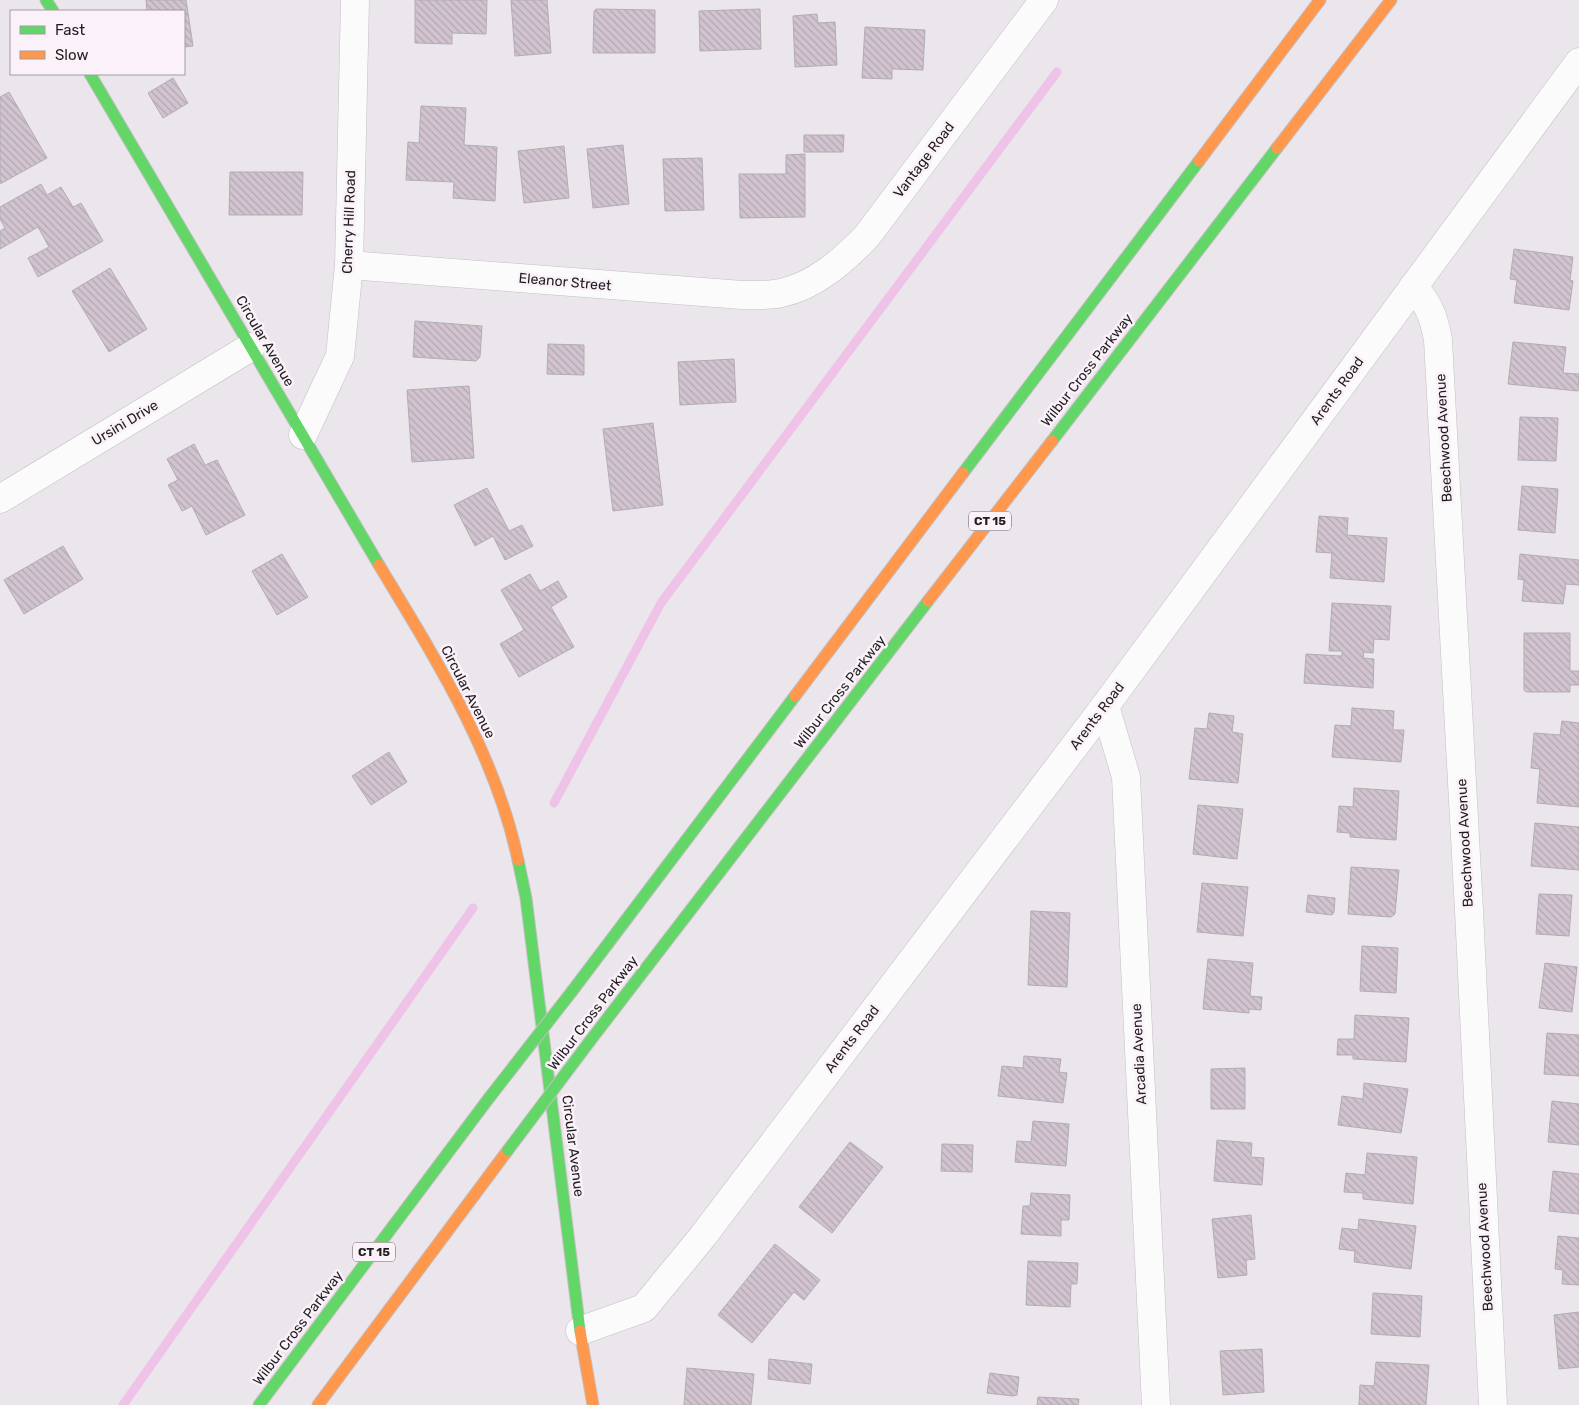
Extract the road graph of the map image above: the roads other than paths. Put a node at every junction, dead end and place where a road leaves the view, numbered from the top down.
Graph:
1 (355, 0) edge
2 (1320, 0) edge
3 (1391, 0) edge
4 (1034, 3) edge
5 (1579, 62) edge
6 (91, 75) edge
7 (349, 265) junction
8 (1414, 287) junction
9 (781, 293) joint
10 (250, 347) junction
11 (303, 435) junction
12 (0, 498) edge
13 (1105, 706) junction
14 (580, 1331) junction
15 (259, 1405) edge
16 (318, 1405) edge
17 (593, 1405) edge
18 (1156, 1405) edge
19 (1493, 1405) edge

1 - 7 street, Cherry Hill Road
2 - 15 main road, Wilbur Cross Parkway / CT 15, bridge
3 - 16 main road, Wilbur Cross Parkway / CT 15, bridge
4 - 9 street, Vantage Road
5 - 8 street, Arents Road
6 - 10 main road, Circular Avenue
7 - 9 street, Eleanor Street
7 - 11 street, Cherry Hill Road
8 - 13 street, Arents Road
8 - 19 street, Beechwood Avenue
10 - 11 main road, Circular Avenue
10 - 12 street, Ursini Drive
11 - 14 main road, Circular Avenue
13 - 14 street, Arents Road
13 - 18 street, Arcadia Avenue
14 - 17 main road, Circular Avenue

